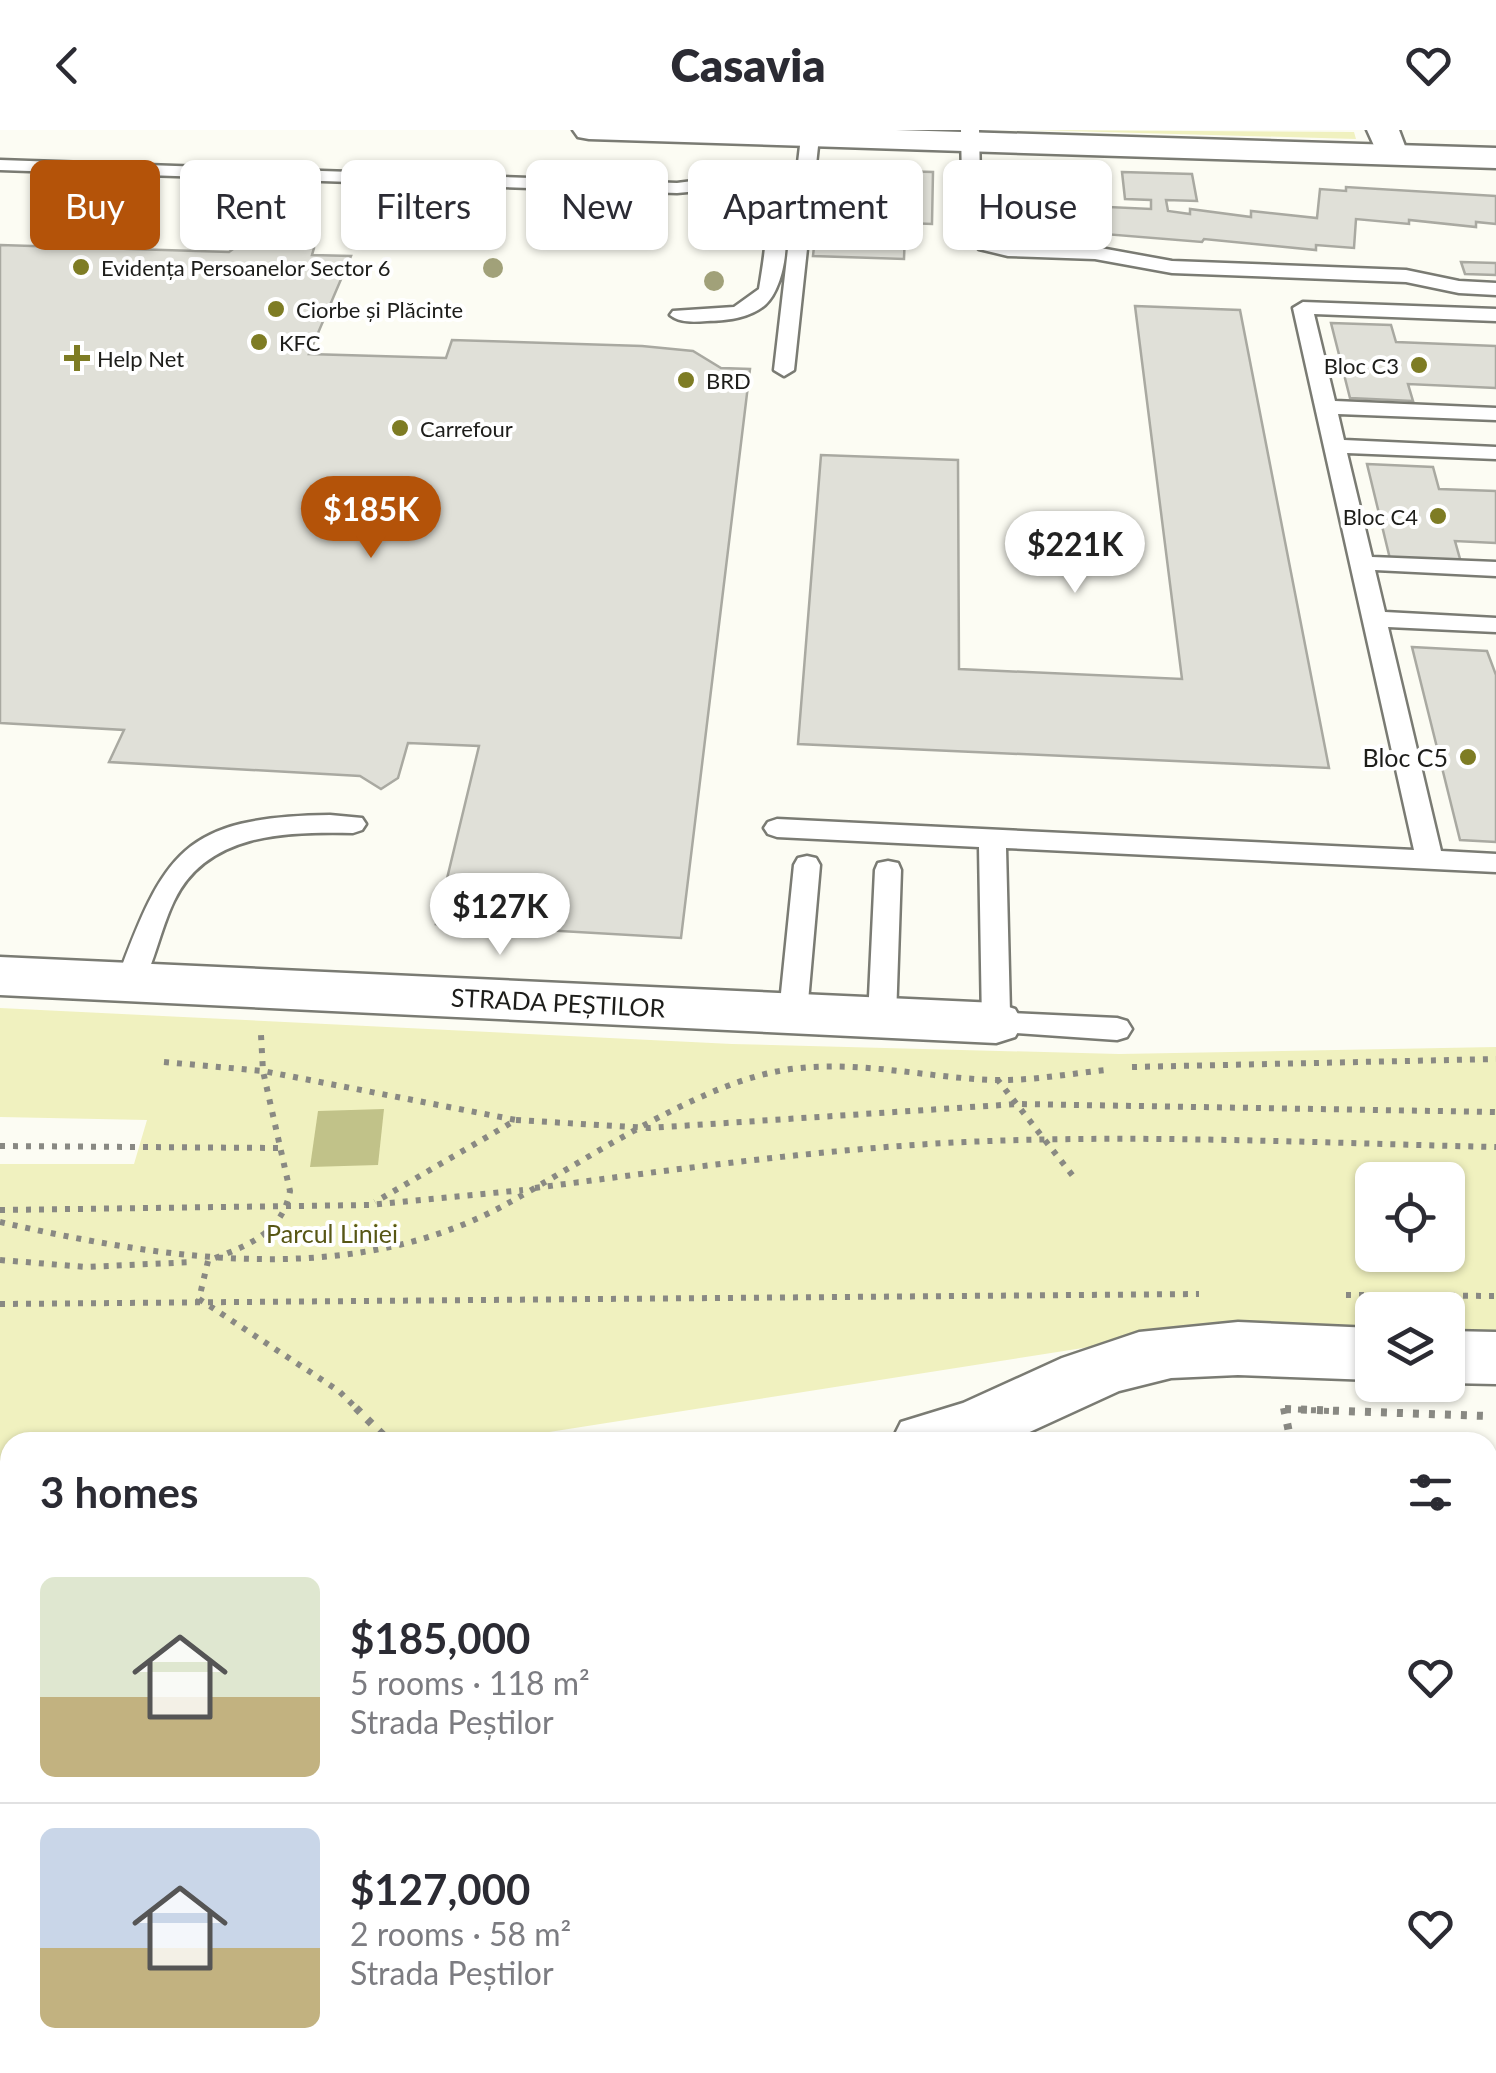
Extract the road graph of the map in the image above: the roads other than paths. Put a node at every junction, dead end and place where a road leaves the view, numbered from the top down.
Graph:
1 (589, 130) edge
2 (970, 136) edge
3 (810, 137) junction
4 (1388, 142) edge
5 (1496, 158) edge
6 (0, 164) edge
7 (677, 188) junction
8 (1336, 273) junction
9 (1496, 289) edge
10 (1345, 309) junction
11 (680, 315) dead end
12 (1496, 315) edge
13 (708, 316) junction
14 (784, 370) dead end
15 (1326, 406) junction
16 (1496, 414) edge
17 (1335, 446) junction
18 (1496, 453) edge
19 (1362, 562) junction
20 (1496, 569) edge
21 (1375, 619) junction
22 (1496, 624) edge
23 (353, 824) dead end
24 (776, 828) dead end
25 (992, 839) junction
26 (1430, 860) junction
27 (1496, 863) edge
28 (806, 865) dead end
29 (888, 870) dead end
30 (0, 976) edge
31 (130, 982) junction
32 (794, 1013) junction
33 (882, 1018) junction
34 (996, 1023) junction
35 (1117, 1029) dead end
36 (1355, 1353) edge
37 (1465, 1357) edge
38 (1496, 1358) edge
39 (967, 1432) edge

1 - 3 main road
2 - 3 main road
2 - 4 main road
2 - 8 lane
3 - 14 lane
4 - 5 main road
6 - 7 lane
7 - 13 lane
7 - 13 lane
8 - 9 lane
8 - 10 lane
10 - 12 lane
10 - 15 lane
11 - 13 lane
15 - 16 lane
15 - 17 lane
17 - 18 lane
17 - 19 lane
19 - 20 lane
19 - 21 lane
21 - 22 lane
21 - 26 lane
23 - 31 lane
24 - 25 lane
25 - 26 lane
25 - 34 lane
26 - 27 lane
28 - 32 lane
29 - 33 lane
30 - 31 main road, STRADA PEȘTILOR
31 - 32 main road, STRADA PEȘTILOR
32 - 33 main road, STRADA PEȘTILOR
33 - 34 main road, STRADA PEȘTILOR
34 - 35 lane, STRADA PEȘTILOR
36 - 39 main road
37 - 38 main road

